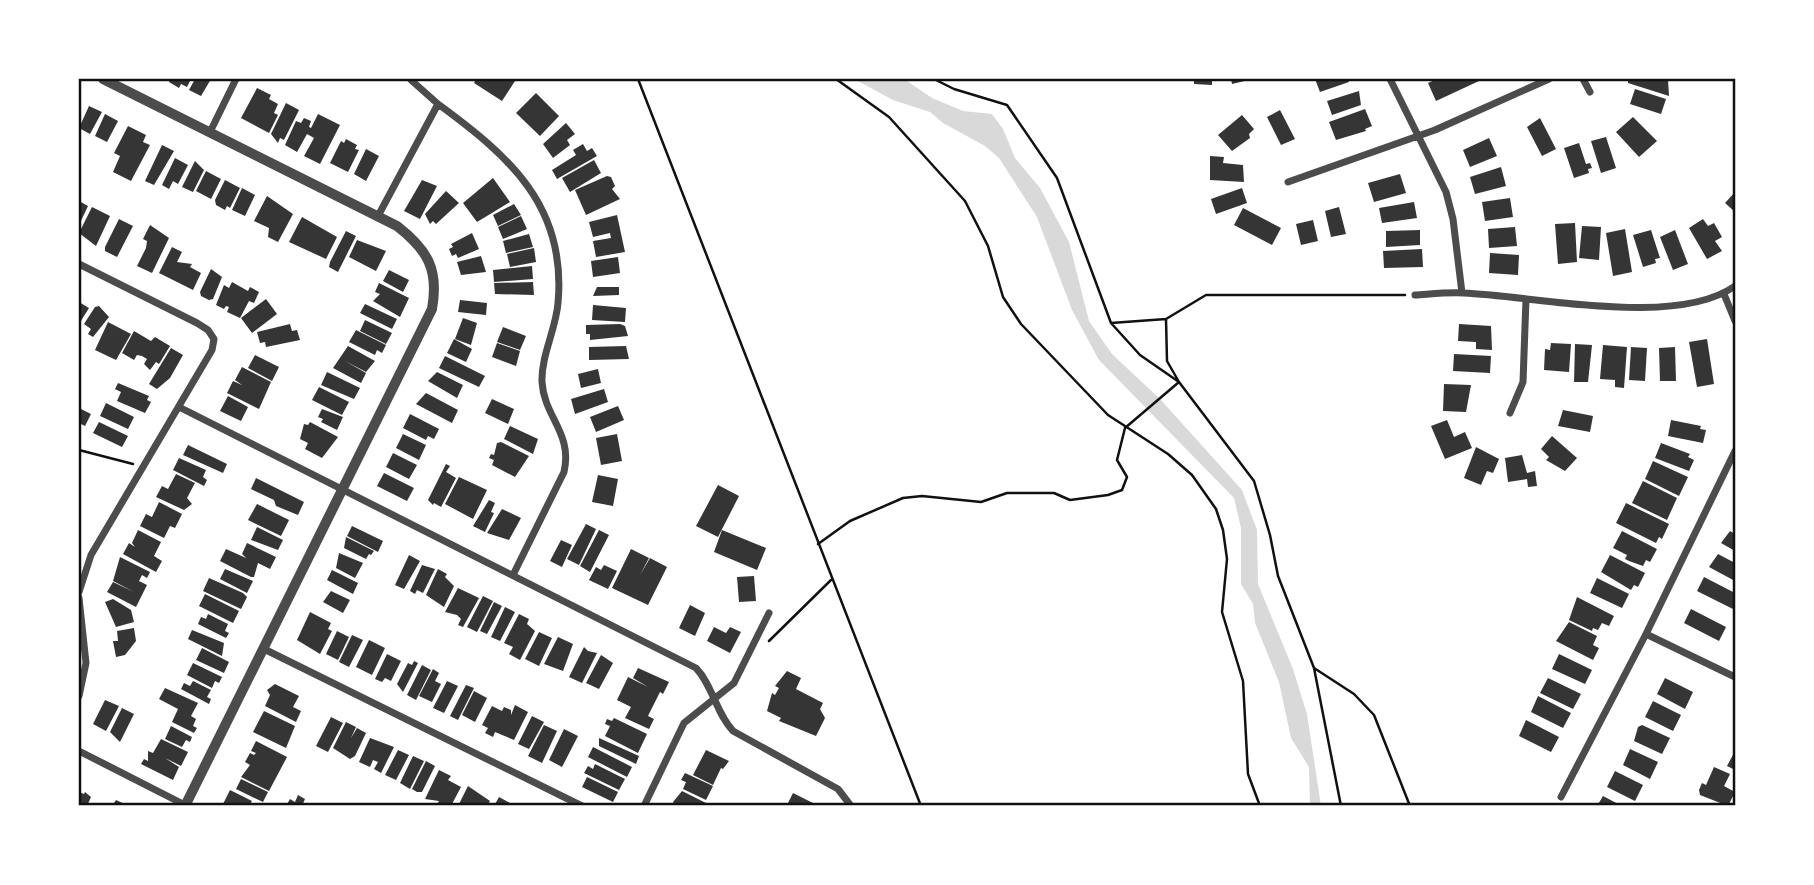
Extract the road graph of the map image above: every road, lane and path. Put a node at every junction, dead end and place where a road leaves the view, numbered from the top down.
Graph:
1 (103, 79) edge
2 (236, 79) edge
3 (638, 79) edge
4 (836, 79) edge
5 (934, 79) edge
6 (1390, 79) edge
7 (1549, 79) edge
8 (1583, 79) edge
9 (411, 80) edge
10 (1590, 92) dead end
11 (438, 104) junction
12 (210, 132) junction
13 (1419, 137) junction
14 (1288, 183) dead end
15 (378, 216) junction
16 (79, 264) edge
17 (1735, 286) edge
18 (1462, 293) junction
19 (1724, 294) junction
20 (1415, 295) joint
21 (1526, 299) junction
22 (1166, 319) junction
23 (1735, 321) edge
24 (1111, 323) junction
25 (1177, 383) junction
26 (178, 407) junction
27 (1510, 413) dead end
28 (1125, 428) junction
29 (79, 450) edge
30 (1735, 451) edge
31 (133, 464) dead end
32 (342, 491) junction
33 (818, 544) junction
34 (513, 575) junction
35 (831, 580) junction
36 (79, 592) edge
37 (79, 598) edge
38 (769, 613) dead end
39 (1646, 634) junction
40 (769, 640) dead end
41 (264, 649) junction
42 (1314, 668) junction
43 (1735, 677) edge
44 (79, 696) edge
45 (713, 696) junction
46 (79, 751) edge
47 (1561, 797) dead end
48 (186, 806) edge
49 (582, 806) edge
50 (644, 806) edge
51 (851, 806) edge
52 (921, 806) edge
53 (1259, 806) edge
54 (1341, 806) edge
55 (1410, 806) edge

1 - 12 street
2 - 12 street
3 - 33 path
4 - 28 path
5 - 24 path
6 - 13 street
7 - 13 street
8 - 10 street
9 - 11 street
11 - 15 street
11 - 34 street
12 - 15 street
13 - 14 street
13 - 18 street
15 - 32 street
16 - 26 street
17 - 19 street
18 - 20 street
18 - 21 street
19 - 21 street
19 - 23 street
20 - 22 path
21 - 27 street
22 - 24 path
22 - 25 path
24 - 25 path
25 - 28 path
25 - 42 path
26 - 32 street
26 - 36 street
28 - 33 path
28 - 53 path
29 - 31 path
30 - 39 street
32 - 34 street
32 - 41 street
33 - 35 path
34 - 45 street
35 - 40 path
35 - 52 path
37 - 44 street
38 - 45 street
39 - 43 street
39 - 47 street
41 - 48 street
41 - 49 street
42 - 54 path
42 - 55 path
45 - 50 street
45 - 51 street
46 - 48 street

